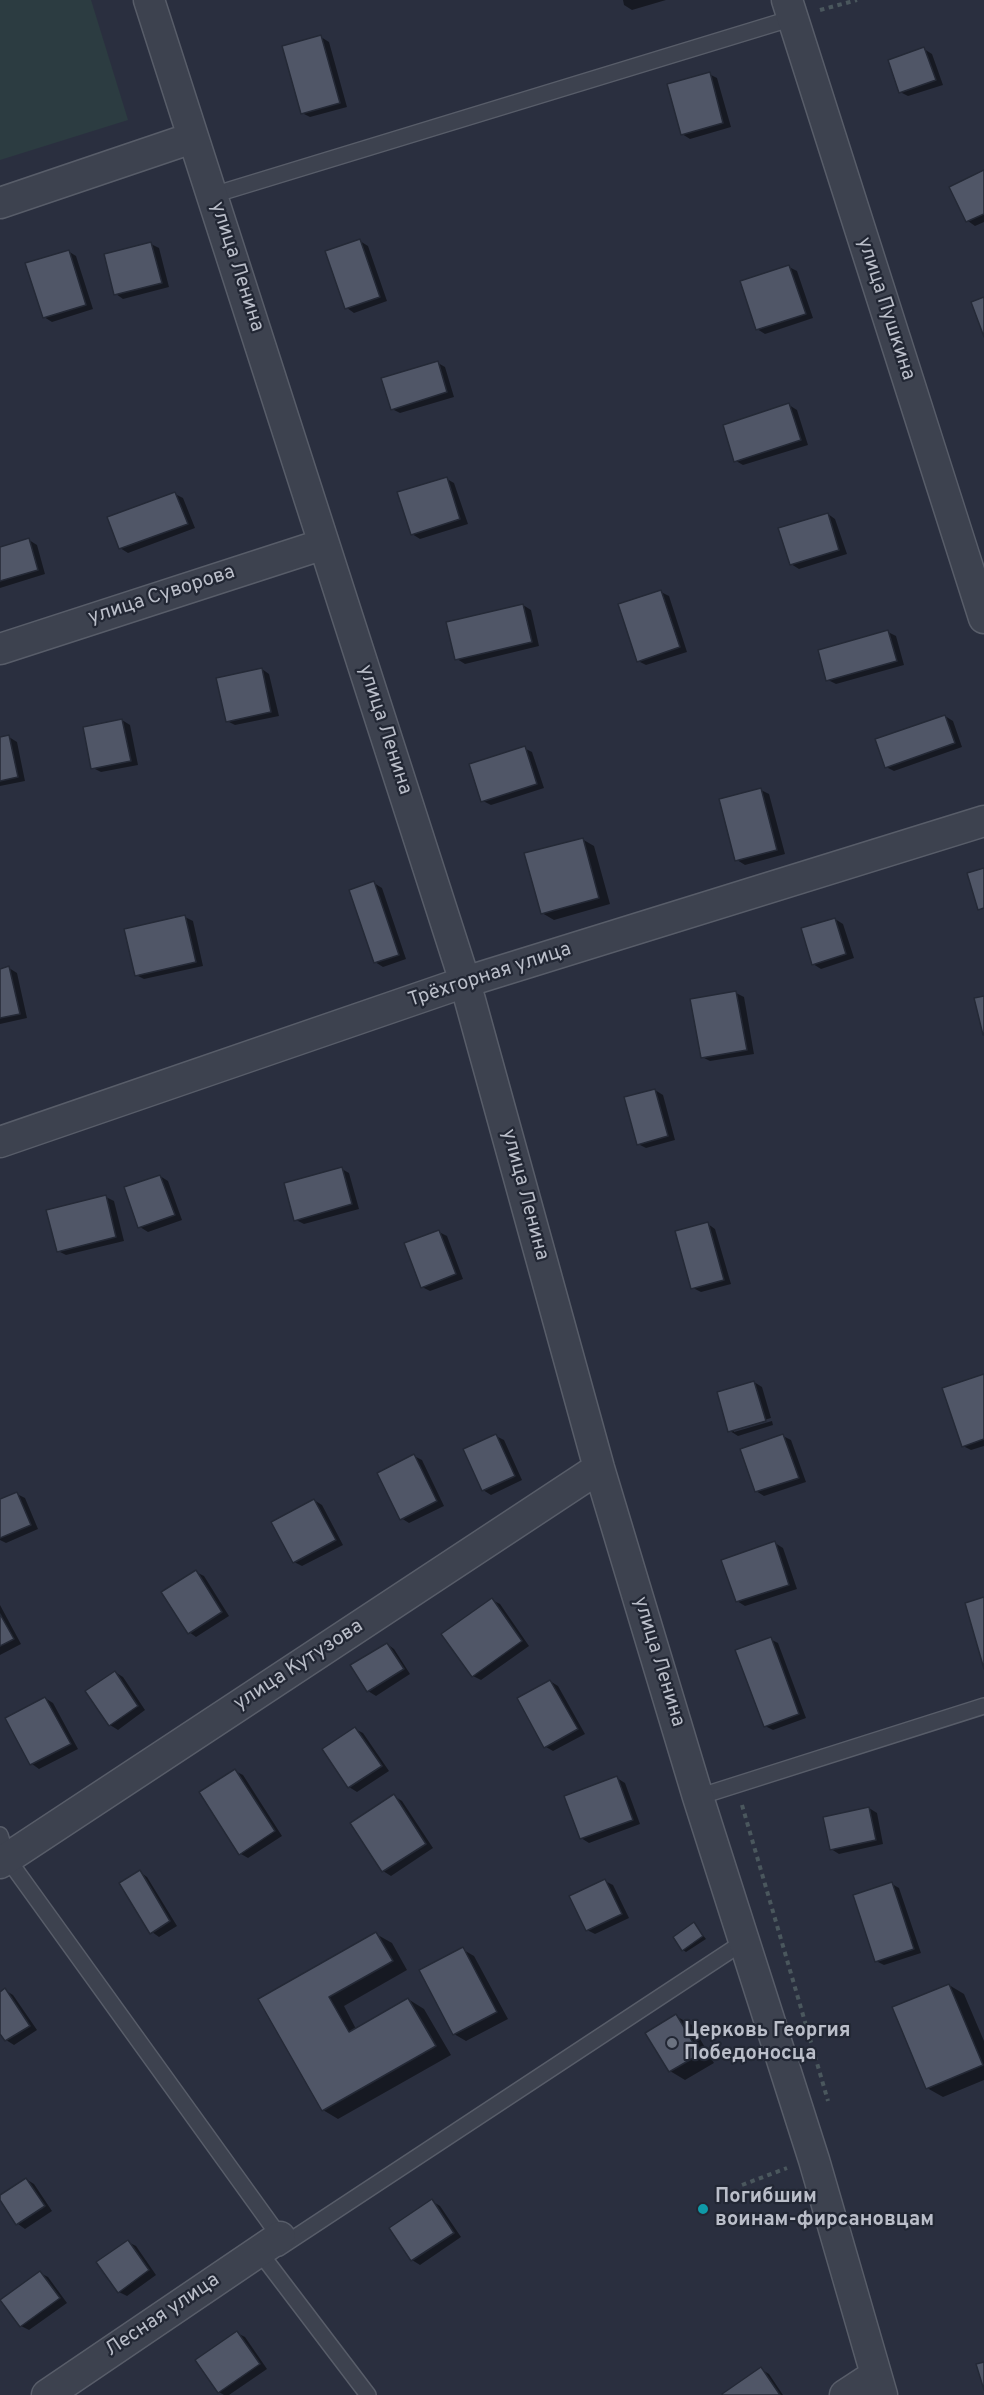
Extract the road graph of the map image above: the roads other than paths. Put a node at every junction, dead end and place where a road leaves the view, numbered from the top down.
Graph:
1 (149, 0) edge
2 (790, 9) edge
3 (192, 138) junction
4 (213, 195) junction
5 (0, 203) edge
6 (324, 544) junction
7 (984, 618) edge
8 (0, 649) edge
9 (984, 821) edge
10 (465, 982) junction
11 (0, 1142) edge
12 (599, 1468) junction
13 (984, 1706) edge
14 (698, 1797) junction
15 (2, 1852) edge
16 (746, 1941) junction
17 (272, 2247) junction
18 (878, 2385) edge
19 (46, 2395) edge
20 (368, 2395) edge
21 (845, 2395) edge

1 - 3 street, улица Ленина
2 - 4 lane
2 - 7 street, улица Пушкина
3 - 4 street, улица Ленина
3 - 5 street
4 - 6 street, улица Ленина
6 - 8 street, улица Суворова
6 - 10 street, улица Ленина
9 - 10 street, Трёхгорная улица
10 - 11 street, Трёхгорная улица
10 - 12 street, улица Ленина
12 - 14 street, улица Ленина
12 - 15 street, улица Кутузова
13 - 14 lane
14 - 16 street, улица Ленина
15 - 17 lane
16 - 17 lane
16 - 18 street, улица Ленина
17 - 19 street, Лесная улица
17 - 20 lane
18 - 21 street

